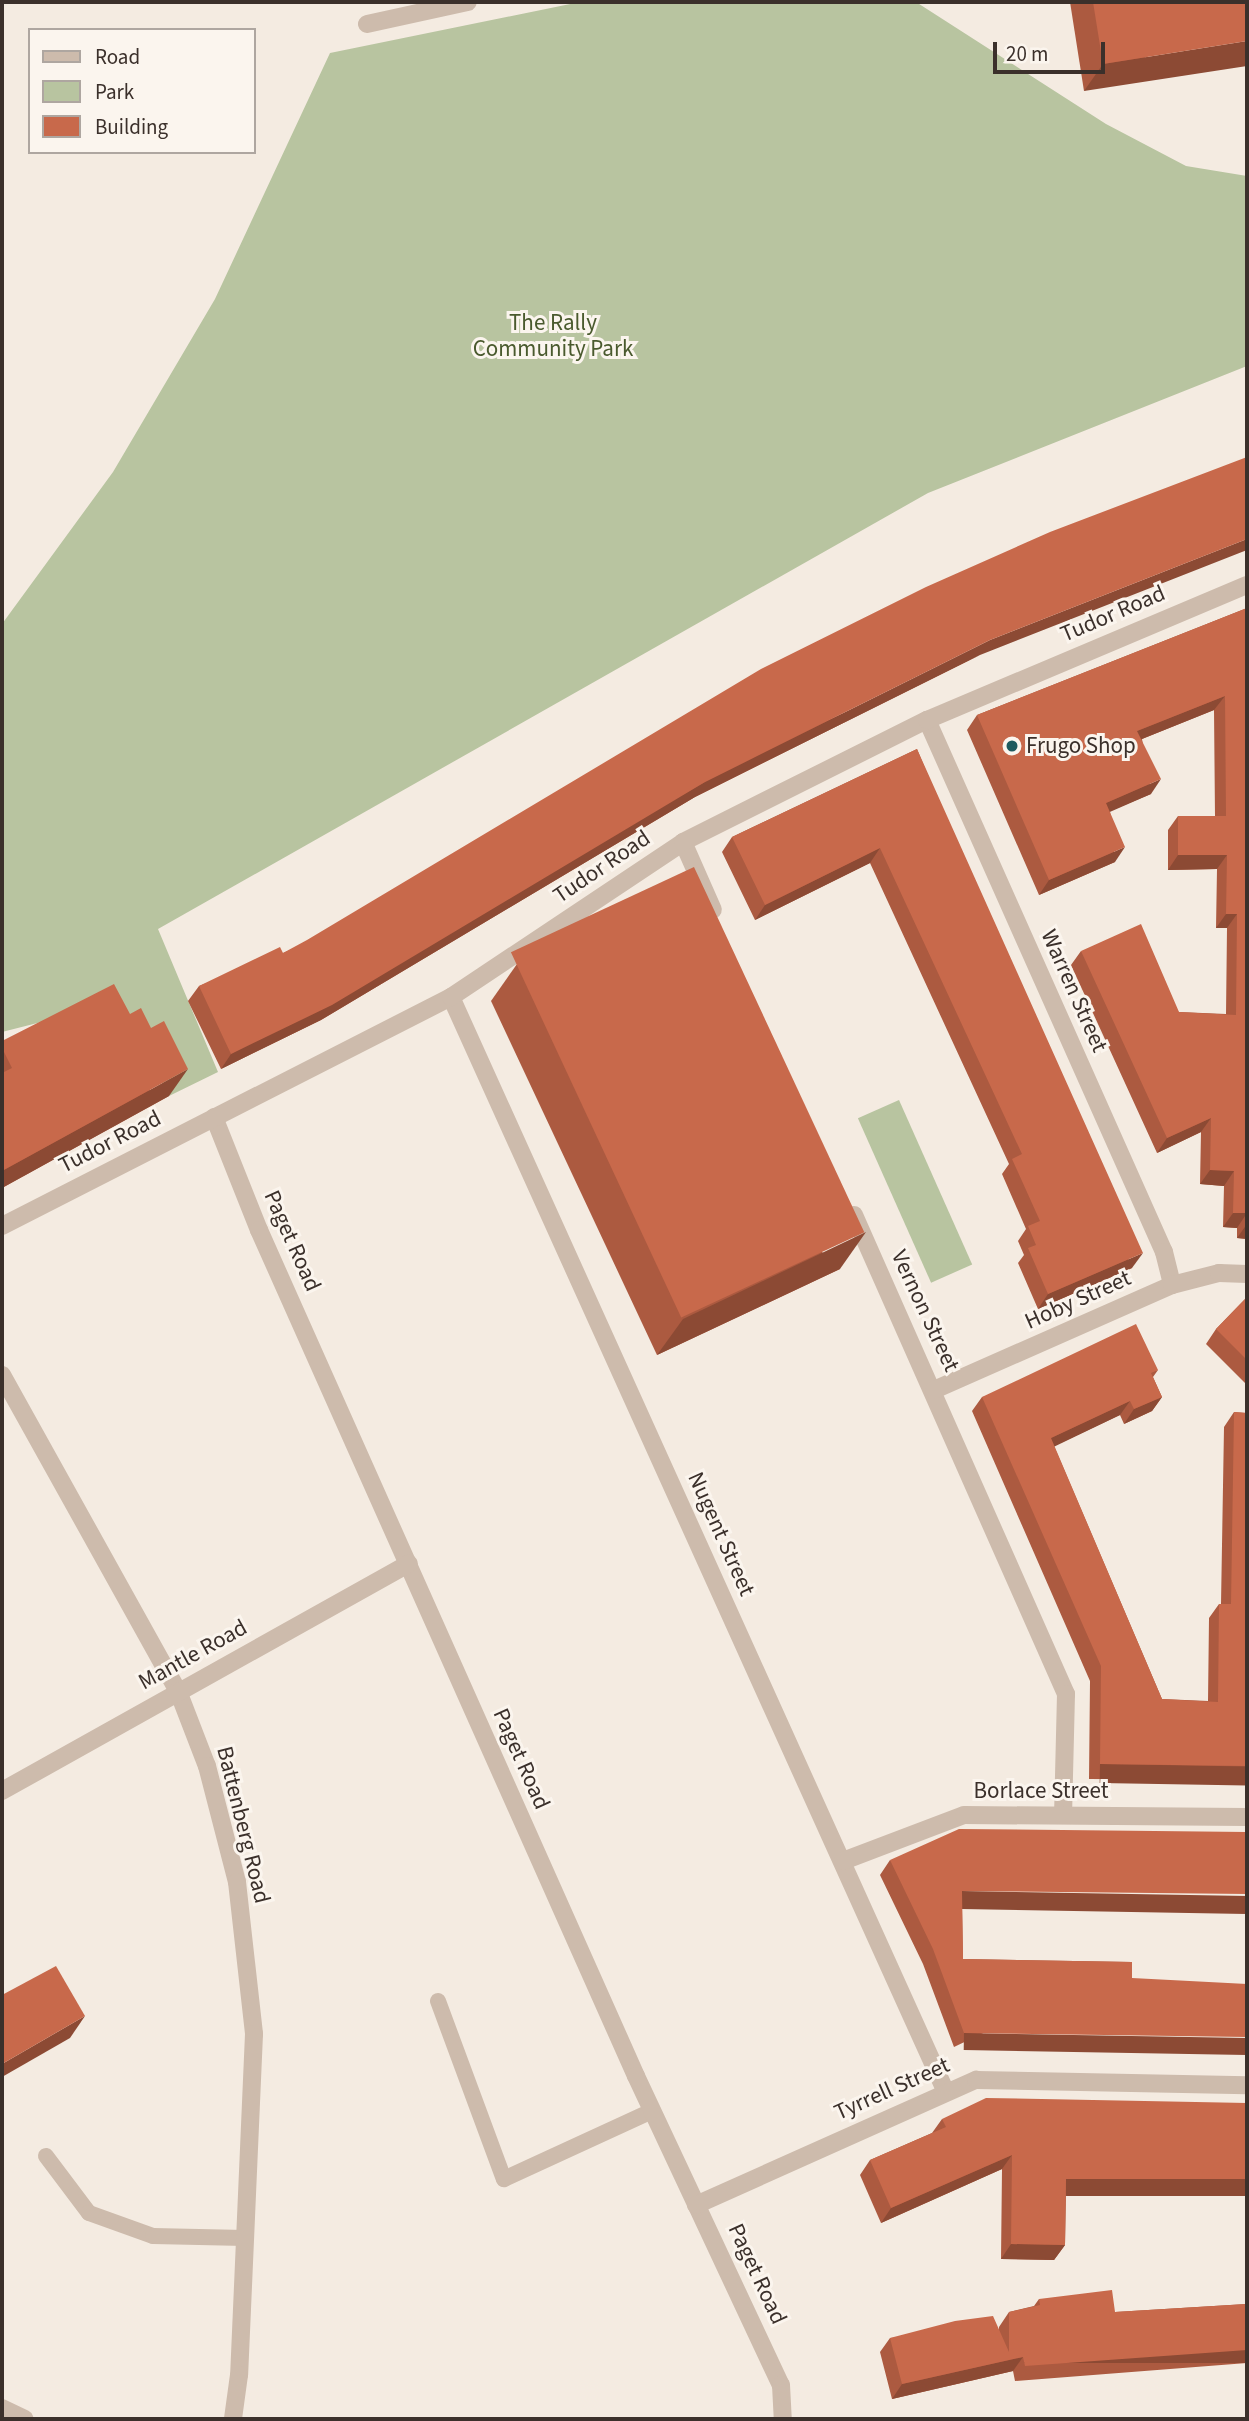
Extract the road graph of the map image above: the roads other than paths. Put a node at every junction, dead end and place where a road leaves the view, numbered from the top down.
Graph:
1 (468, 2) edge
2 (367, 24) dead end
3 (1247, 585) edge
4 (927, 720) junction
5 (683, 842) junction
6 (719, 922) edge
7 (451, 997) junction
8 (214, 1117) junction
9 (847, 1200) edge
10 (2, 1226) edge
11 (1247, 1274) edge
12 (1172, 1285) junction
13 (2, 1375) edge
14 (934, 1390) junction
15 (409, 1564) junction
16 (178, 1691) junction
17 (2, 1791) edge
18 (1063, 1814) junction
19 (1247, 1817) edge
20 (843, 1861) junction
21 (438, 2001) dead end
22 (1247, 2085) edge
23 (945, 2090) junction
24 (652, 2111) junction
25 (46, 2156) dead end
26 (696, 2205) junction
27 (245, 2238) junction
28 (2, 2408) edge
29 (25, 2419) edge
30 (233, 2419) edge
31 (783, 2419) edge

1 - 2 street
3 - 4 street, Tudor Road
4 - 5 street, Tudor Road
4 - 12 street, Warren Street
5 - 6 street
5 - 7 street, Tudor Road
7 - 8 street, Tudor Road
7 - 20 street, Nugent Street
8 - 10 street, Tudor Road
8 - 15 street, Paget Road
9 - 14 street, Vernon Street
11 - 12 street, Hoby Street
12 - 14 street, Hoby Street
13 - 16 street, Battenberg Road
14 - 18 street, Vernon Street
15 - 16 street, Mantle Road
15 - 24 street, Paget Road
16 - 17 street, Mantle Road
16 - 27 street, Battenberg Road
18 - 19 street, Borlace Street
18 - 20 street, Borlace Street
20 - 23 street, Nugent Street
21 - 24 lane
22 - 23 street, Tyrrell Street
23 - 26 street, Tyrrell Street
24 - 26 street, Paget Road
25 - 27 lane
26 - 31 street, Paget Road
27 - 30 street, Battenberg Road
28 - 29 street

